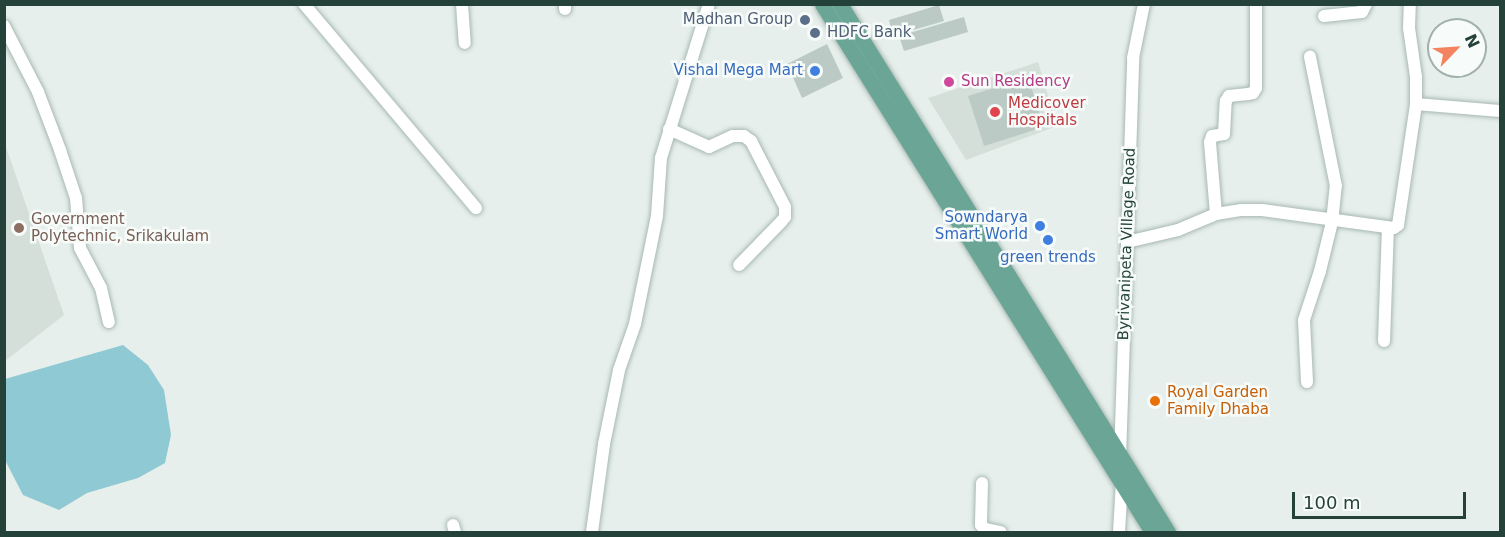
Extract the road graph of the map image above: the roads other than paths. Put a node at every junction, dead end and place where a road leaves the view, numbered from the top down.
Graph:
1 (304, 4) edge
2 (462, 4) edge
3 (709, 4) edge
4 (822, 4) edge
5 (840, 4) edge
6 (1144, 4) edge
7 (1256, 4) edge
8 (1366, 4) edge
9 (1410, 4) edge
10 (1324, 16) dead end
11 (4, 26) edge
12 (465, 43) dead end
13 (1310, 57) dead end
14 (1416, 104) junction
15 (1500, 111) edge
16 (669, 129) junction
17 (476, 208) dead end
18 (1216, 214) junction
19 (1332, 222) junction
20 (1389, 229) junction
21 (1128, 242) junction
22 (739, 265) dead end
23 (109, 322) dead end
24 (1384, 341) dead end
25 (1307, 382) dead end
26 (1120, 456) junction
27 (982, 483) dead end
28 (1122, 485) junction
29 (591, 532) edge
30 (1001, 532) edge
31 (1119, 532) edge
32 (1152, 532) edge
33 (1168, 532) edge

1 - 17 street
2 - 12 street
3 - 16 street
4 - 28 main road
5 - 26 main road
6 - 21 street, Byrivanipeta Village Road
7 - 18 street
8 - 10 street
9 - 14 street
11 - 23 street
13 - 19 street
14 - 15 street
14 - 20 street
16 - 22 street
16 - 29 street
18 - 19 street
18 - 21 street
19 - 20 street
19 - 25 street
20 - 24 street
21 - 26 street, Byrivanipeta Village Road
26 - 28 street, Byrivanipeta Village Road
26 - 33 main road
27 - 30 street
28 - 31 street, Byrivanipeta Village Road
28 - 32 main road

